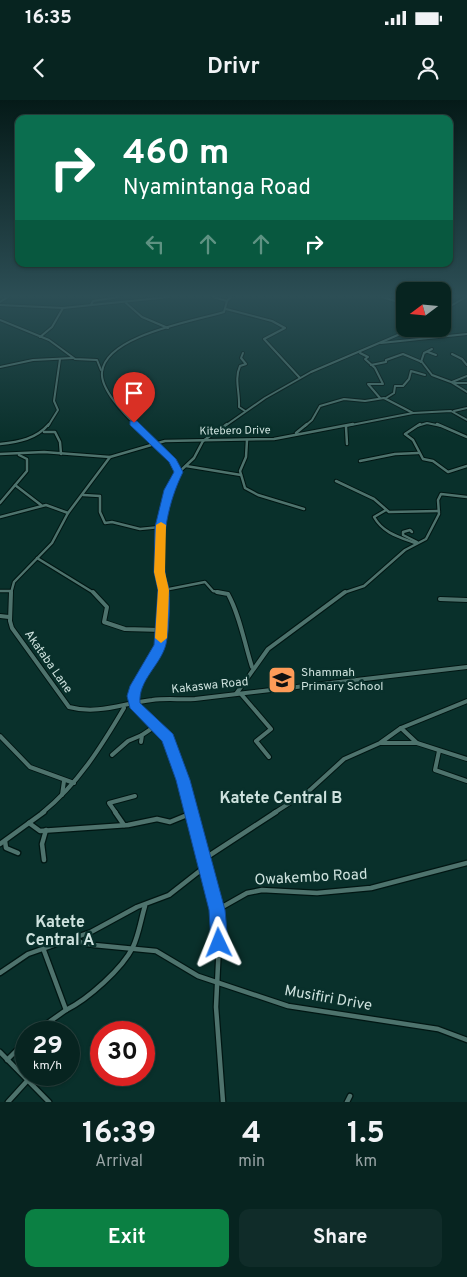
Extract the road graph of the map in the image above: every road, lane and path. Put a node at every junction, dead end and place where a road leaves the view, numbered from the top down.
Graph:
1 (55, 344) edge
2 (125, 344) edge
3 (268, 344) edge
4 (376, 344) edge
5 (432, 349) dead end
6 (427, 351) junction
7 (359, 352) junction
8 (243, 353) dead end
9 (452, 354) dead end
10 (436, 356) dead end
11 (73, 358) junction
12 (60, 359) junction
13 (421, 362) junction
14 (371, 364) junction
15 (467, 364) edge
16 (0, 367) edge
17 (102, 370) junction
18 (425, 375) dead end
19 (467, 376) edge
20 (300, 378) junction
21 (452, 383) junction
22 (467, 383) edge
23 (467, 392) edge
24 (380, 398) junction
25 (386, 398) junction
26 (467, 408) edge
27 (245, 411) junction
28 (451, 411) junction
29 (413, 413) junction
30 (467, 420) edge
31 (346, 427) junction
32 (44, 432) junction
33 (294, 435) junction
34 (467, 437) edge
35 (247, 440) junction
36 (203, 441) junction
37 (155, 443) junction
38 (0, 444) edge
39 (347, 444) dead end
40 (17, 453) junction
41 (418, 453) junction
42 (0, 454) edge
43 (61, 454) junction
44 (110, 457) junction
45 (360, 461) dead end
46 (186, 466) junction
47 (467, 466) edge
48 (178, 472) junction
49 (241, 475) junction
50 (336, 481) dead end
51 (15, 485) junction
52 (82, 495) junction
53 (467, 497) edge
54 (0, 503) edge
55 (41, 505) junction
56 (304, 509) dead end
57 (386, 510) junction
58 (439, 511) junction
59 (68, 513) junction
60 (0, 517) edge
61 (160, 527) junction
62 (412, 532) dead end
63 (416, 543) junction
64 (37, 558) junction
65 (164, 590) junction
66 (0, 591) edge
67 (10, 591) junction
68 (440, 599) dead end
69 (467, 600) edge
70 (0, 616) edge
71 (10, 618) junction
72 (162, 630) junction
73 (467, 667) edge
74 (252, 668) junction
75 (241, 693) junction
76 (236, 694) junction
77 (466, 702) edge
78 (134, 704) junction
79 (125, 707) junction
80 (157, 725) junction
81 (401, 728) junction
82 (142, 735) junction
83 (0, 736) edge
84 (141, 742) dead end
85 (380, 743) junction
86 (417, 743) junction
87 (439, 751) junction
88 (112, 755) dead end
89 (269, 757) dead end
90 (467, 759) edge
91 (467, 780) edge
92 (64, 781) junction
93 (74, 783) junction
94 (62, 796) junction
95 (135, 796) dead end
96 (192, 813) junction
97 (29, 823) junction
98 (124, 825) junction
99 (46, 830) junction
100 (5, 840) junction
101 (0, 844) edge
102 (18, 853) dead end
103 (204, 859) junction
104 (44, 860) dead end
105 (467, 863) edge
106 (206, 866) junction
107 (145, 905) junction
108 (217, 910) junction
109 (75, 938) junction
110 (133, 947) junction
111 (43, 948) junction
112 (0, 973) edge
113 (216, 982) junction
114 (66, 1010) junction
115 (50, 1021) edge
116 (467, 1040) edge
117 (0, 1052) edge
118 (15, 1052) edge
119 (7, 1060) junction
120 (15, 1068) edge
121 (22, 1086) edge
122 (32, 1086) edge
123 (350, 1096) dead end
124 (8, 1102) edge
125 (48, 1102) edge
126 (223, 1102) edge
127 (348, 1102) edge

1 - 11 street
2 - 17 street
3 - 20 street
4 - 7 street
5 - 6 street
6 - 10 street
6 - 13 street
7 - 14 street
7 - 20 street
8 - 27 street
9 - 15 street
11 - 12 street
11 - 17 street
12 - 16 street
12 - 32 street
13 - 14 street
13 - 21 street
14 - 24 street
17 - 37 street
18 - 25 street
19 - 21 street
20 - 27 street
21 - 22 street
21 - 23 street
24 - 25 street
24 - 33 street
25 - 29 street
26 - 28 street, Kitebero Drive
27 - 36 street
28 - 29 street, Kitebero Drive
28 - 30 street
29 - 31 street, Kitebero Drive
31 - 33 street, Kitebero Drive
31 - 39 street
32 - 38 street
32 - 43 street
33 - 35 street, Kitebero Drive
34 - 41 street
35 - 36 street, Kitebero Drive
35 - 49 street
36 - 37 street, Kitebero Drive
36 - 46 street
37 - 44 street, Kitebero Drive
37 - 48 street
40 - 42 street, Kitebero Drive
40 - 43 street, Kitebero Drive
40 - 51 street
41 - 45 street
41 - 47 street
43 - 44 street, Kitebero Drive
44 - 52 street
46 - 48 street
46 - 49 street
48 - 61 street
49 - 56 street
50 - 57 street
51 - 54 street
51 - 55 street
52 - 59 street
52 - 61 street
53 - 58 street
55 - 59 street
55 - 60 street
57 - 58 street
57 - 63 street
58 - 63 street
59 - 64 street
61 - 65 street
62 - 63 street
63 - 74 street
64 - 67 street
64 - 72 street
65 - 72 street
65 - 74 street
66 - 67 street
67 - 71 street, Akataba Lane
68 - 69 street
70 - 71 street
71 - 79 street, Akataba Lane
72 - 78 street
73 - 75 street, Kakaswa Road
74 - 76 street
75 - 76 street, Kakaswa Road
75 - 89 street
76 - 78 street, Kakaswa Road
77 - 81 street
78 - 79 street, Akataba Lane
78 - 80 street
79 - 93 street
80 - 82 street
80 - 96 street
81 - 85 street
81 - 86 street
82 - 84 street
82 - 88 street
83 - 92 street
85 - 86 street
85 - 103 street
86 - 87 street
87 - 90 street
87 - 91 street
92 - 93 street
92 - 94 street
93 - 94 street
94 - 97 street
95 - 98 street
96 - 98 street
96 - 103 street
97 - 99 street
97 - 100 street
98 - 99 street
99 - 104 street
100 - 101 street
100 - 102 street
103 - 106 street
105 - 108 street, Owakembo Road
106 - 107 street
106 - 108 street
107 - 109 street
107 - 110 street
108 - 113 street
109 - 110 street, Musifiri Drive
109 - 111 street
110 - 113 street, Musifiri Drive
110 - 114 street
111 - 112 street
111 - 114 street
113 - 116 street, Musifiri Drive
113 - 126 street
114 - 115 street
117 - 119 street
118 - 119 street
119 - 120 street
121 - 124 street
122 - 125 street
123 - 127 street

